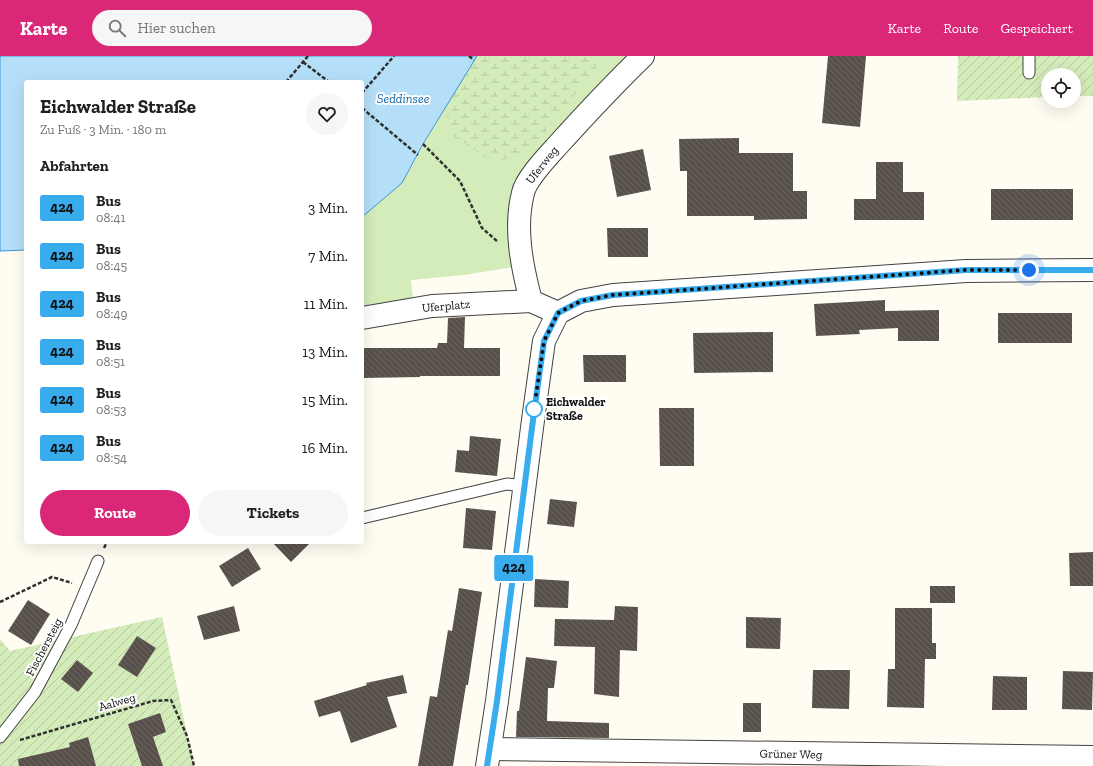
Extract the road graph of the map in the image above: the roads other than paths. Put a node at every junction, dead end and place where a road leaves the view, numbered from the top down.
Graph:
1 (643, 56) edge
2 (1029, 56) edge
3 (1029, 73) dead end
4 (1093, 270) edge
5 (531, 301) junction
6 (558, 313) junction
7 (364, 318) edge
8 (524, 486) junction
9 (364, 518) edge
10 (98, 561) dead end
11 (0, 737) edge
12 (488, 758) edge
13 (1093, 758) edge

1 - 5 street, Uferweg
2 - 3 lane
4 - 6 street
5 - 6 street
5 - 7 street, Uferplatz
6 - 8 street
8 - 9 lane
8 - 12 street
10 - 11 lane, Fischersteig
12 - 13 street, Grüner Weg

